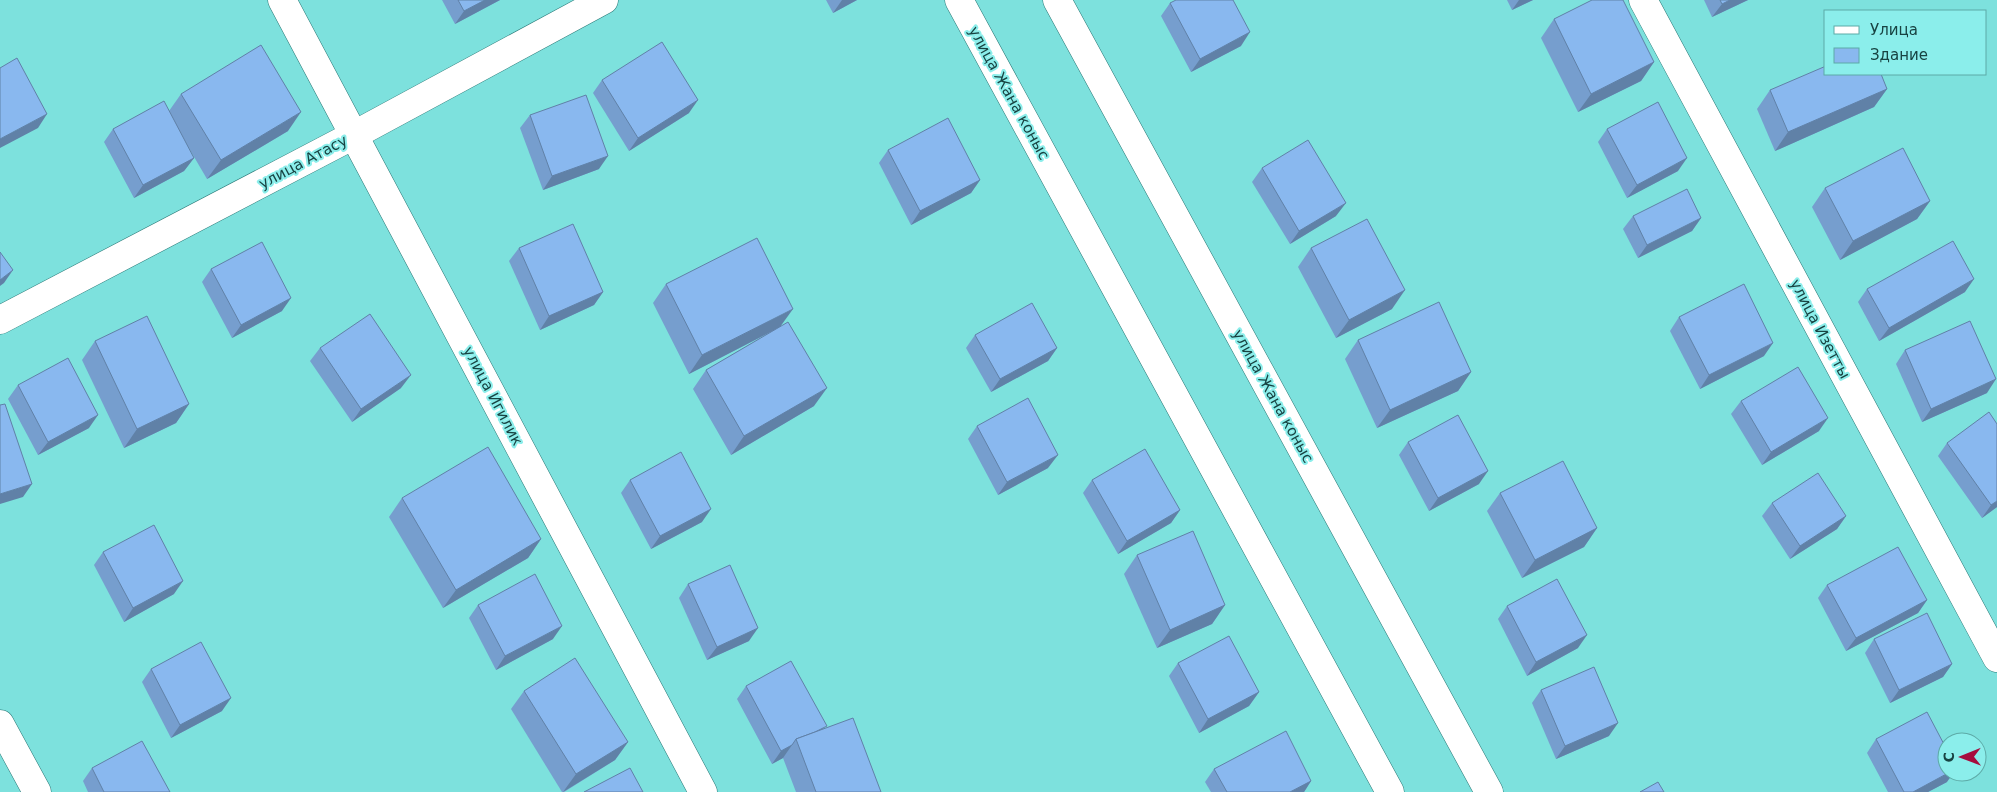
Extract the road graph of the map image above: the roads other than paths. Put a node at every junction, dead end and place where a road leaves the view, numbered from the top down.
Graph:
1 (282, 0) edge
2 (604, 0) edge
3 (959, 0) edge
4 (1057, 0) edge
5 (1643, 0) edge
6 (354, 136) junction
7 (0, 320) edge
8 (1997, 658) edge
9 (0, 724) edge
10 (37, 792) edge
11 (703, 792) edge
12 (1390, 792) edge
13 (1489, 792) edge

1 - 6 street, улица Игилик
2 - 6 street, улица Атасу
3 - 12 street, улица Жана коныс
4 - 13 street, улица Жана коныс
5 - 8 street, улица Изетты
6 - 7 street, улица Атасу
6 - 11 street, улица Игилик
9 - 10 street

